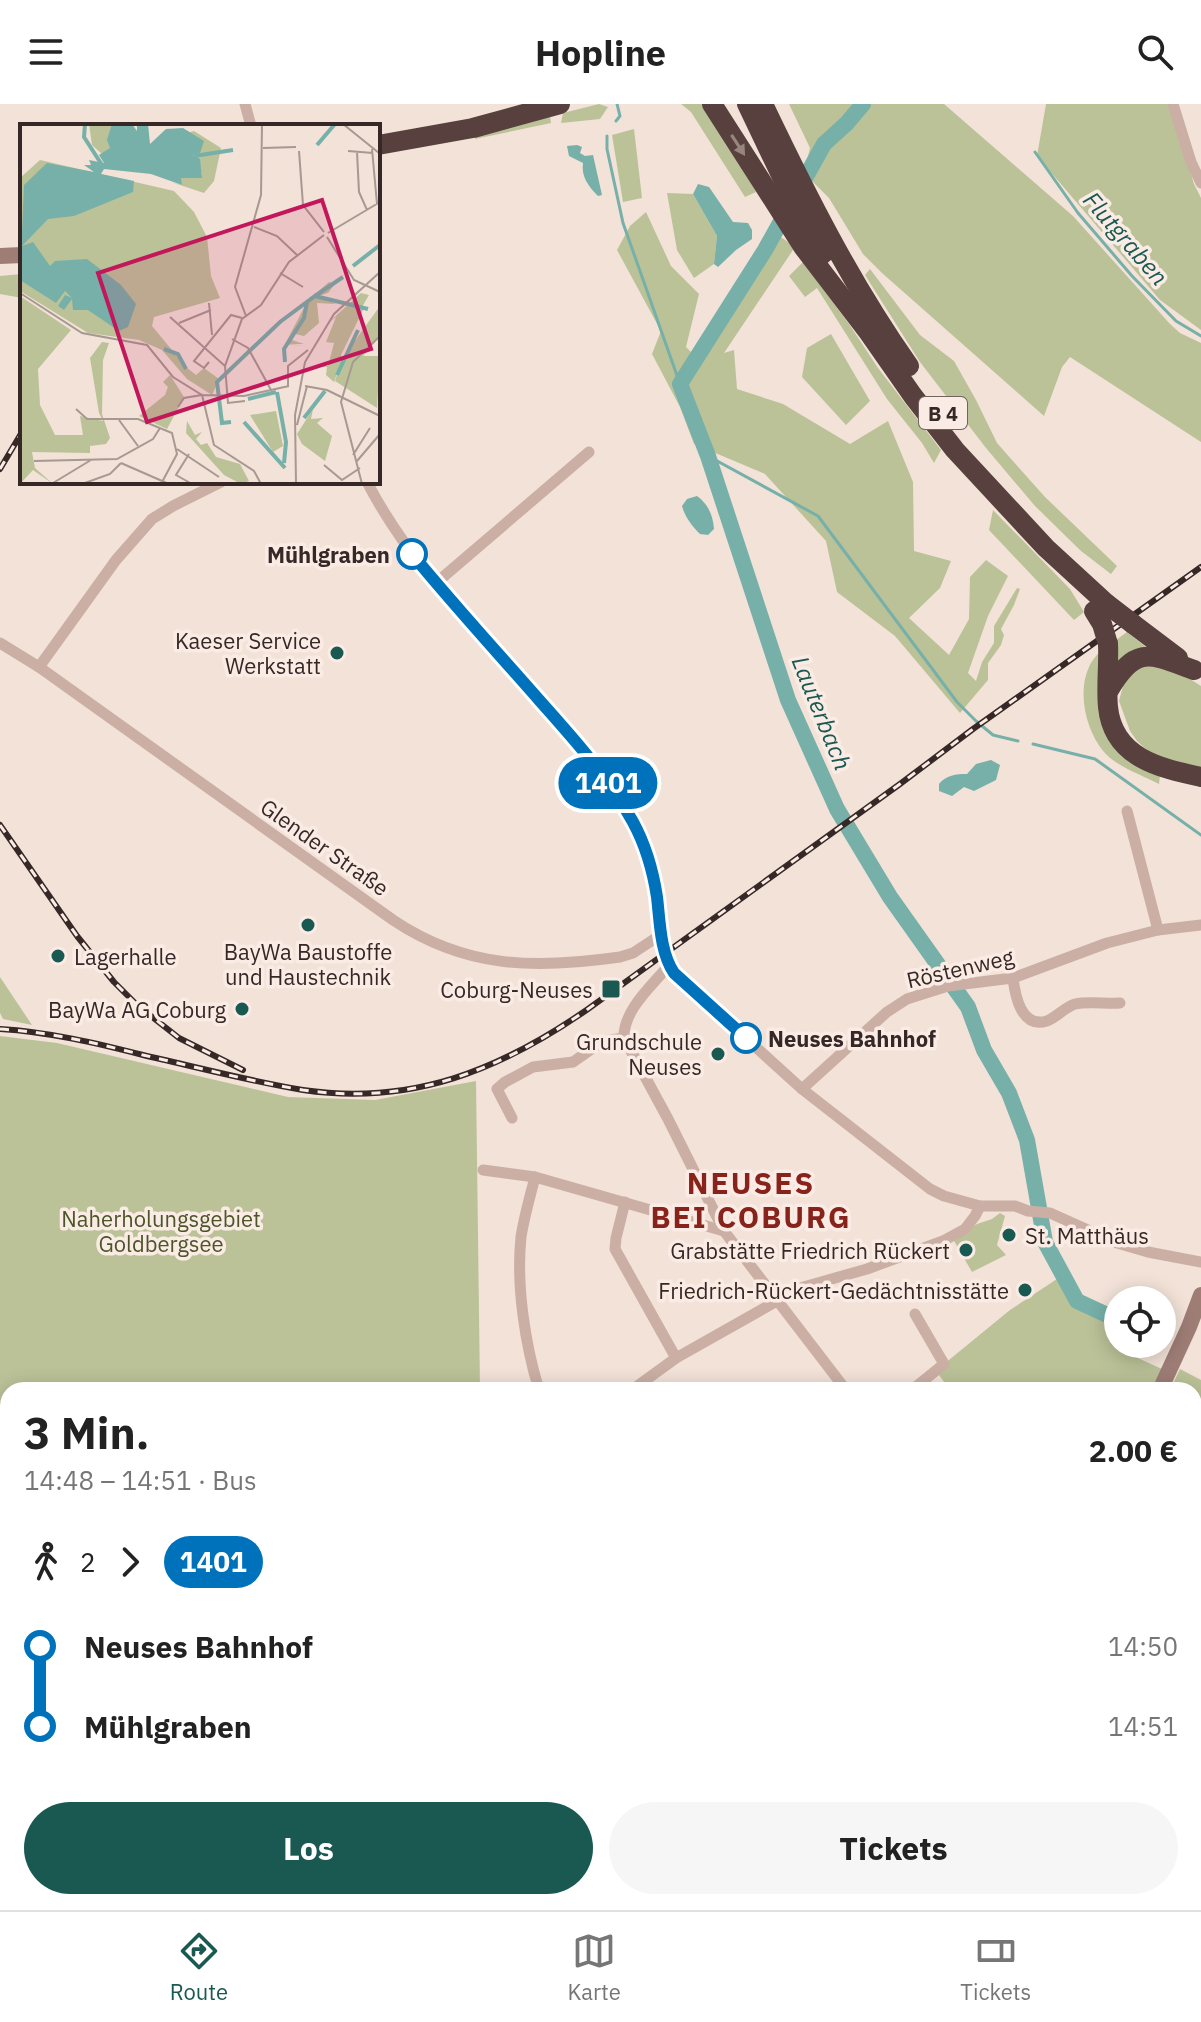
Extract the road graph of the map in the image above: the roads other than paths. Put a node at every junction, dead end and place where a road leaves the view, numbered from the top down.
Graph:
1 (245, 104) edge
2 (560, 104) edge
3 (712, 104) edge
4 (747, 104) edge
5 (763, 104) edge
6 (1173, 104) edge
7 (250, 124) edge
8 (380, 145) edge
9 (779, 175) junction
10 (1201, 183) edge
11 (20, 255) edge
12 (0, 256) edge
13 (869, 333) junction
14 (589, 452) dead end
15 (217, 484) edge
16 (368, 484) edge
17 (436, 583) junction
18 (1106, 604) junction
19 (0, 643) edge
20 (39, 667) junction
21 (1199, 668) edge
22 (1109, 690) junction
23 (1201, 777) edge
24 (1127, 811) dead end
25 (1201, 925) edge
26 (1158, 930) junction
27 (662, 934) junction
28 (669, 965) junction
29 (1013, 978) junction
30 (1120, 1003) dead end
31 (624, 1038) junction
32 (802, 1089) junction
33 (512, 1118) dead end
34 (483, 1170) dead end
35 (535, 1177) junction
36 (625, 1202) junction
37 (980, 1206) junction
38 (724, 1231) junction
39 (1201, 1262) edge
40 (1201, 1295) edge
41 (777, 1300) junction
42 (915, 1314) dead end
43 (676, 1358) junction
44 (537, 1382) edge
45 (643, 1382) edge
46 (840, 1382) edge
47 (922, 1382) edge
48 (1164, 1382) edge

1 - 7 street
2 - 8 highway
3 -> 9 highway
4 - 9 highway, B 4
5 - 9 highway, B 4
6 - 10 street
9 - 13 highway, B 4
9 - 13 highway
9 - 18 highway, B 4
11 - 12 street
13 - 18 highway, B 4
14 - 17 street
15 - 20 street
16 - 17 street
17 - 27 street
18 - 21 highway, B 4, bridge
18 - 22 highway, bridge
19 - 20 street, Glender Straße
20 - 27 street, Glender Straße
21 - 22 highway
22 - 23 highway
24 - 26 street
25 - 26 street, Röstenweg
26 - 29 street, Röstenweg
27 - 28 street
28 - 31 street
28 - 32 street
29 - 30 street
29 - 32 street, Röstenweg
31 - 33 street
31 - 38 street
32 - 37 street
34 - 35 street
35 - 36 street
35 - 44 street
36 - 38 street
36 - 43 street
37 - 39 street
37 - 41 street
38 - 41 street
40 - 48 street
41 - 43 street
41 - 46 street
42 - 47 street
43 - 45 street

